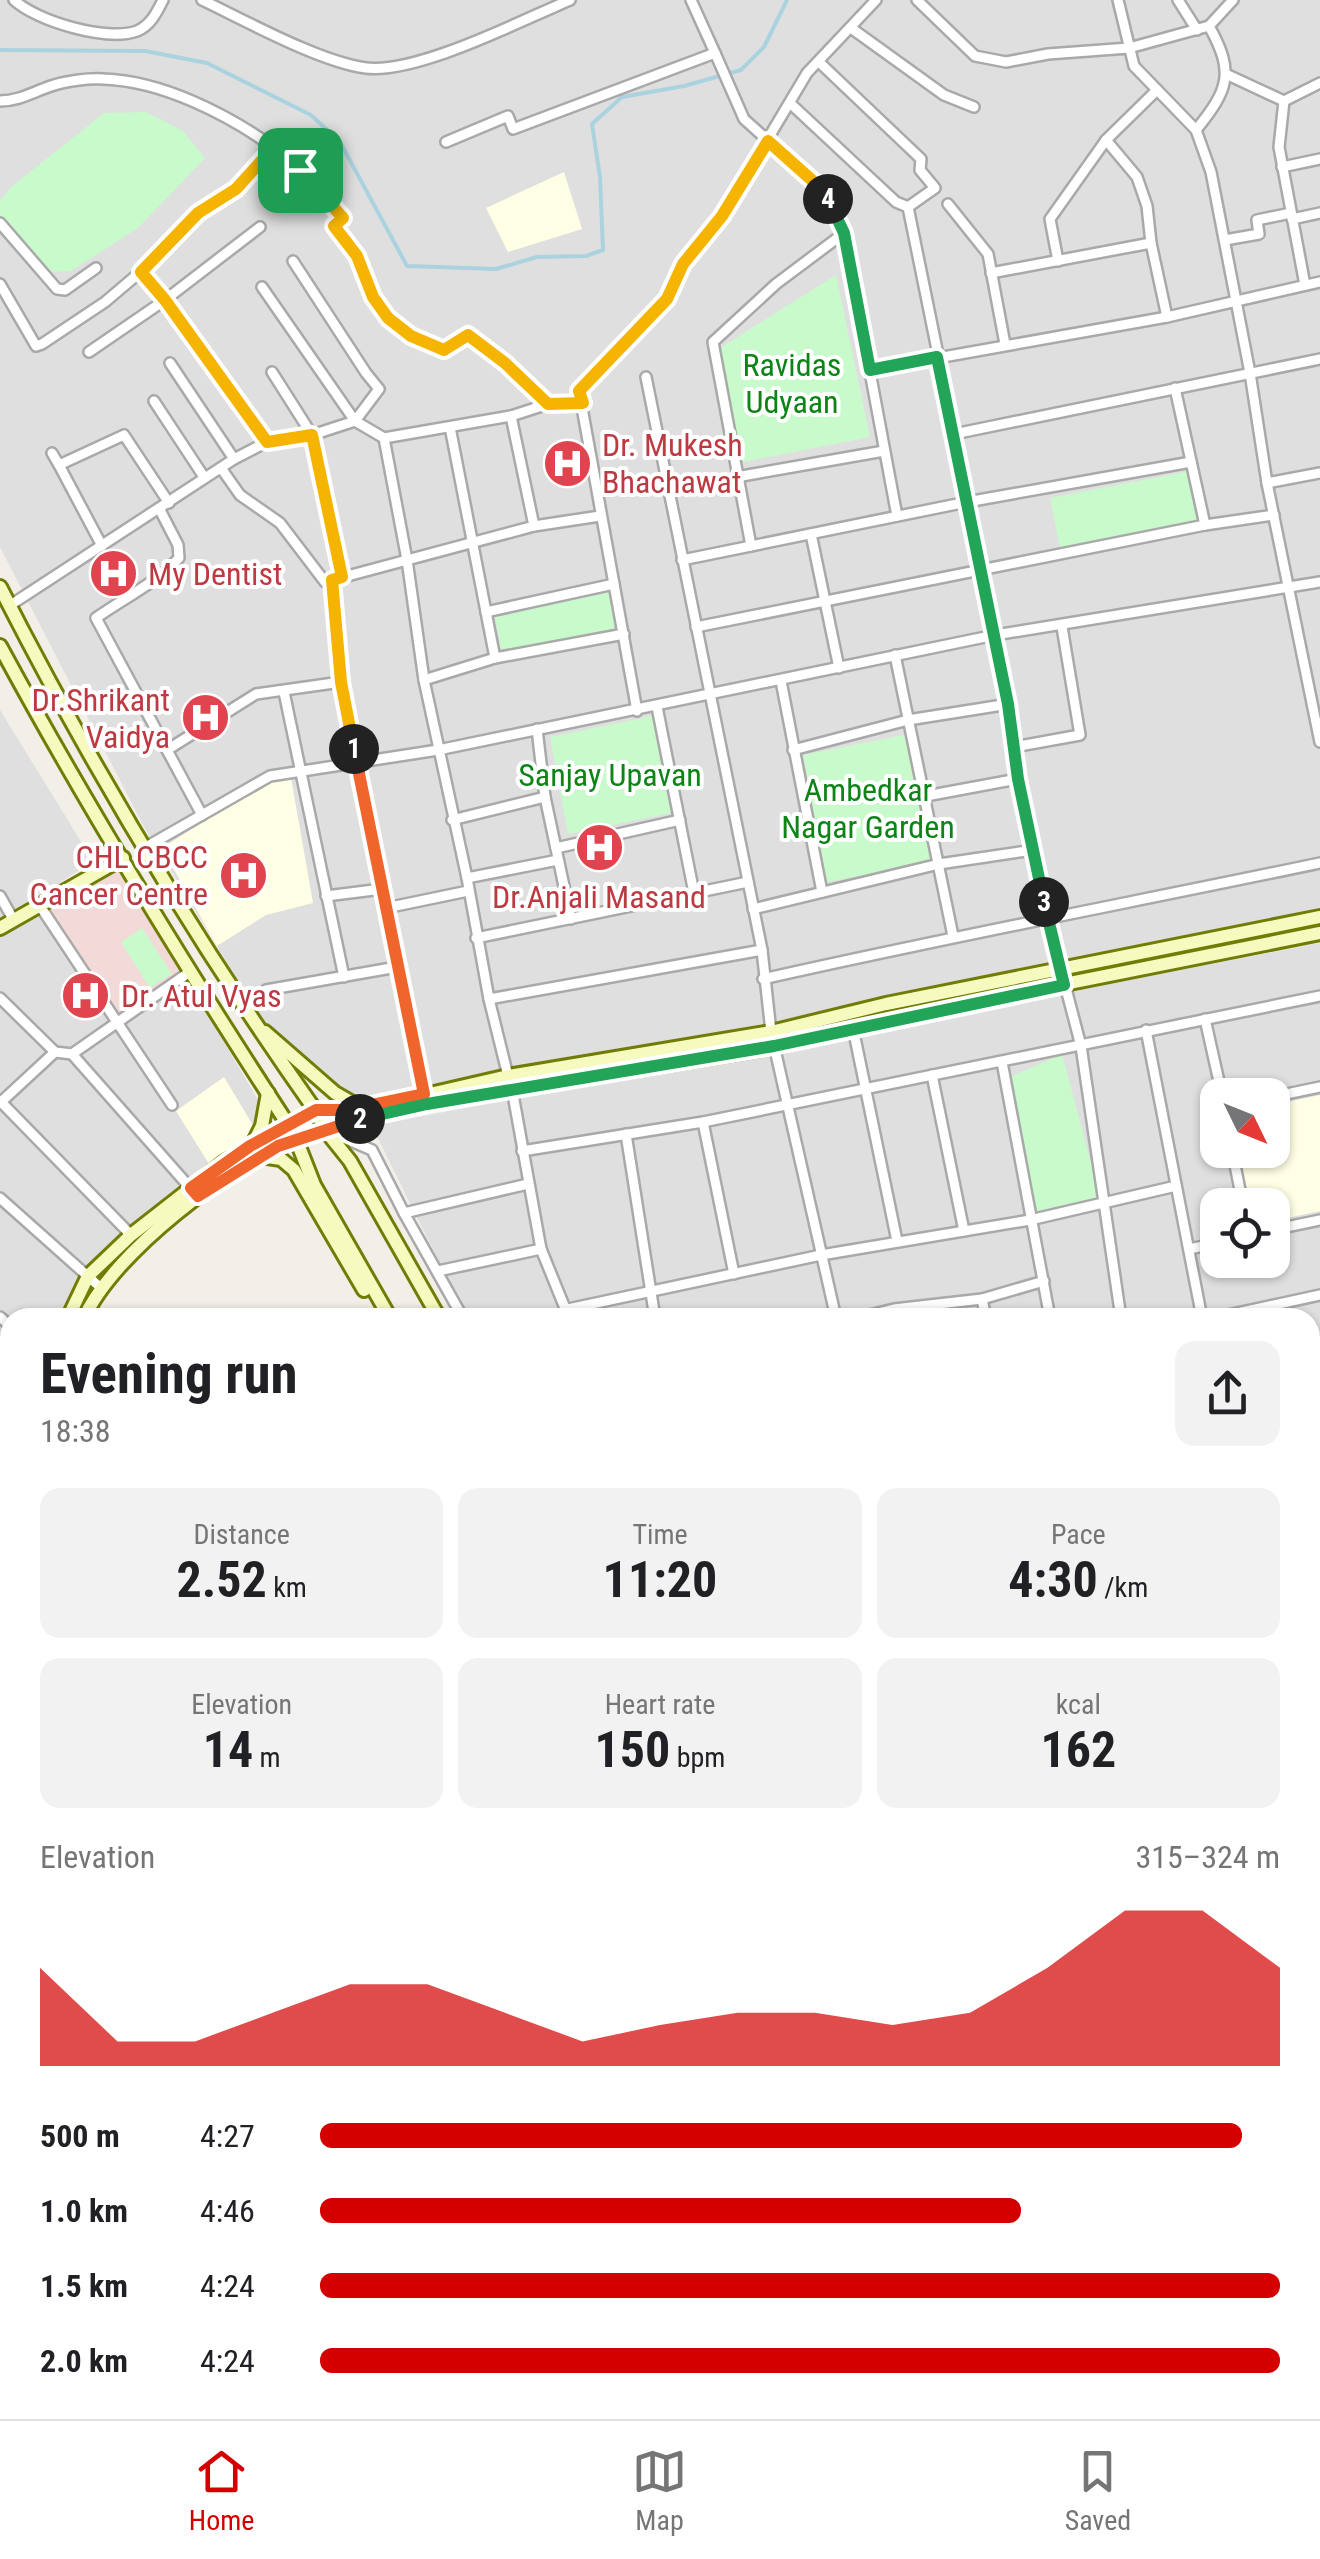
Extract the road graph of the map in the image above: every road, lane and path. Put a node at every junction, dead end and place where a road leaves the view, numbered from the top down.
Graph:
1 (14, 0) edge
2 (163, 0) edge
3 (202, 0) edge
4 (570, 0) edge
5 (692, 0) edge
6 (876, 0) edge
7 (917, 0) edge
8 (1118, 0) edge
9 (1178, 0) edge
10 (1233, 0) edge
11 (1210, 26) junction
12 (851, 28) junction
13 (1196, 30) junction
14 (1130, 48) junction
15 (717, 57) junction
16 (819, 62) junction
17 (1228, 75) junction
18 (1320, 83) edge
19 (1157, 90) junction
20 (0, 100) edge
21 (1284, 102) junction
22 (791, 104) junction
23 (974, 107) dead end
24 (1196, 130) junction
25 (1106, 140) junction
26 (768, 141) junction
27 (446, 142) dead end
28 (274, 147) junction
29 (1320, 159) edge
30 (1282, 167) junction
31 (948, 204) dead end
32 (908, 207) junction
33 (1320, 213) edge
34 (1291, 216) junction
35 (0, 223) edge
36 (260, 227) dead end
37 (844, 233) junction
38 (1225, 240) junction
39 (1151, 243) junction
40 (293, 260) dead end
41 (1058, 261) junction
42 (96, 268) dead end
43 (141, 272) junction
44 (992, 273) junction
45 (1320, 282) edge
46 (0, 284) edge
47 (1304, 286) junction
48 (262, 288) dead end
49 (165, 300) junction
50 (1236, 303) junction
51 (1167, 317) junction
52 (1005, 344) junction
53 (90, 352) dead end
54 (937, 357) junction
55 (1320, 360) edge
56 (170, 363) dead end
57 (870, 370) junction
58 (272, 372) dead end
59 (1250, 373) junction
60 (646, 377) dead end
61 (1175, 388) junction
62 (154, 401) dead end
63 (583, 403) junction
64 (548, 404) junction
65 (511, 416) junction
66 (355, 421) junction
67 (450, 427) junction
68 (954, 434) junction
69 (312, 435) junction
70 (384, 438) junction
71 (267, 442) junction
72 (884, 451) junction
73 (52, 454) dead end
74 (234, 458) junction
75 (1191, 462) junction
76 (58, 465) junction
77 (221, 468) junction
78 (1320, 473) edge
79 (204, 477) junction
80 (736, 478) junction
81 (1267, 483) junction
82 (967, 502) junction
83 (169, 503) junction
84 (160, 510) junction
85 (1274, 514) junction
86 (600, 516) junction
87 (898, 516) junction
88 (534, 526) junction
89 (1205, 526) junction
90 (810, 534) junction
91 (472, 542) junction
92 (102, 546) junction
93 (751, 546) junction
94 (408, 560) junction
95 (682, 560) junction
96 (982, 570) junction
97 (337, 578) junction
98 (1320, 582) edge
99 (614, 584) junction
100 (0, 587) edge
101 (1288, 588) junction
102 (826, 601) junction
103 (10, 606) junction
104 (486, 612) junction
105 (696, 627) junction
106 (1062, 627) junction
107 (624, 634) junction
108 (995, 636) junction
109 (0, 646) edge
110 (896, 655) junction
111 (495, 658) junction
112 (839, 668) junction
113 (424, 680) junction
114 (781, 680) junction
115 (341, 682) junction
116 (1320, 687) edge
117 (1308, 690) junction
118 (284, 692) junction
119 (710, 696) junction
120 (1008, 704) junction
121 (657, 707) junction
122 (636, 711) junction
123 (908, 720) junction
124 (537, 729) junction
125 (1320, 742) edge
126 (1014, 747) junction
127 (167, 750) junction
128 (438, 750) junction
129 (793, 750) junction
130 (357, 764) junction
131 (300, 772) junction
132 (1018, 779) junction
133 (926, 796) junction
134 (546, 797) junction
135 (202, 814) junction
136 (452, 820) junction
137 (680, 820) junction
138 (146, 846) junction
139 (556, 848) junction
140 (1033, 850) junction
141 (123, 858) junction
142 (558, 860) junction
143 (1320, 863) edge
144 (939, 864) junction
145 (467, 878) junction
146 (748, 882) junction
147 (382, 889) junction
148 (468, 891) junction
149 (822, 892) junction
150 (694, 893) junction
151 (0, 896) edge
152 (326, 896) junction
153 (40, 906) junction
154 (386, 908) junction
155 (753, 909) junction
156 (1320, 918) edge
157 (13, 919) junction
158 (570, 919) junction
159 (1048, 920) junction
160 (0, 928) edge
161 (1320, 933) edge
162 (953, 936) junction
163 (476, 938) junction
164 (762, 950) junction
165 (397, 968) junction
166 (191, 971) junction
167 (344, 977) junction
168 (1062, 978) junction
169 (763, 979) junction
170 (266, 990) dead end
171 (1320, 996) edge
172 (0, 998) edge
173 (488, 999) junction
174 (1205, 1019) junction
175 (116, 1022) junction
176 (259, 1028) junction
177 (853, 1028) junction
178 (1146, 1030) junction
179 (772, 1039) junction
180 (1081, 1046) junction
181 (55, 1052) junction
182 (72, 1054) junction
183 (1002, 1062) junction
184 (932, 1074) junction
185 (1218, 1078) edge
186 (510, 1082) junction
187 (1320, 1088) edge
188 (866, 1089) junction
189 (268, 1093) junction
190 (424, 1094) junction
191 (1290, 1094) edge
192 (0, 1102) edge
193 (172, 1105) dead end
194 (787, 1105) junction
195 (361, 1108) junction
196 (316, 1110) junction
197 (703, 1122) junction
198 (287, 1123) junction
199 (326, 1130) junction
200 (626, 1134) junction
201 (296, 1139) junction
202 (256, 1151) junction
203 (522, 1152) junction
204 (528, 1184) junction
205 (1176, 1186) junction
206 (194, 1192) junction
207 (0, 1198) edge
208 (1102, 1203) junction
209 (322, 1209) junction
210 (404, 1213) junction
211 (1030, 1220) junction
212 (1320, 1220) edge
213 (1290, 1226) edge
214 (964, 1231) junction
215 (131, 1235) junction
216 (897, 1241) junction
217 (1200, 1247) edge
218 (542, 1249) junction
219 (1189, 1249) junction
220 (820, 1255) junction
221 (438, 1272) junction
222 (734, 1274) junction
223 (88, 1276) junction
224 (1044, 1282) junction
225 (101, 1288) junction
226 (650, 1293) junction
227 (1320, 1295) edge
228 (982, 1298) junction
229 (73, 1308) edge
230 (90, 1308) edge
231 (376, 1308) edge
232 (384, 1308) edge
233 (433, 1308) edge
234 (458, 1308) edge
235 (567, 1308) edge
236 (589, 1308) edge
237 (653, 1308) edge
238 (833, 1308) edge
239 (924, 1308) edge
240 (984, 1308) edge
241 (1048, 1308) edge
242 (1119, 1308) edge
243 (1200, 1308) edge
244 (1260, 1308) edge

1 - 2 street
3 - 4 street
5 - 15 street
6 - 12 street
7 - 14 street
8 - 14 street
9 - 13 street
10 - 11 street
11 - 13 street
11 - 17 street
12 - 16 street
12 - 23 street
13 - 14 street
14 - 19 street
15 - 26 street
15 - 27 street
16 - 22 street
16 - 32 street
17 - 21 street
17 - 24 street
18 - 21 street
19 - 24 street
19 - 25 street
20 - 28 street
21 - 30 street
22 - 26 street
22 - 32 street
24 - 38 street
25 - 39 street
25 - 41 street
26 - 37 street
26 - 63 street
28 - 43 street
28 - 64 street
29 - 30 street
30 - 34 street
31 - 44 street
32 - 54 street
33 - 34 street
34 - 38 street
34 - 47 street
35 - 42 street
36 - 49 street
37 - 57 street
37 - 80 street
38 - 50 street
39 - 41 street
39 - 51 street
40 - 66 street
41 - 44 street
43 - 46 street
43 - 49 street
44 - 52 street
45 - 47 street
47 - 50 street
48 - 66 street
49 - 53 street
49 - 71 street
50 - 51 street
50 - 59 street
51 - 52 street
52 - 54 street
54 - 57 street
54 - 68 street
55 - 59 street
56 - 74 street
57 - 72 street
58 - 69 street
59 - 61 street
59 - 81 street
60 - 95 street
61 - 68 street
61 - 75 street
62 - 79 street
63 - 64 street
63 - 86 street
64 - 65 street
65 - 67 street
65 - 88 street
66 - 69 street
66 - 70 street
67 - 70 street
67 - 91 street
68 - 82 street
69 - 71 street
69 - 97 street
70 - 94 street
71 - 74 street
72 - 80 street
72 - 87 street
73 - 76 street
74 - 77 street
75 - 82 street
75 - 89 street
76 - 83 street
76 - 92 street
77 - 79 street
77 - 97 street
78 - 81 street
79 - 83 street
80 - 93 street
81 - 85 street
82 - 87 street
82 - 96 street
83 - 84 street
84 - 92 street
84 - 127 street
85 - 89 street
85 - 101 street
86 - 88 street
86 - 99 street
87 - 90 street
88 - 91 street
89 - 96 street
90 - 93 street
90 - 102 street
91 - 94 street
91 - 104 street
92 - 103 street
93 - 95 street
94 - 97 street
94 - 113 street
95 - 105 street
96 - 102 street
96 - 108 street
97 - 115 street
98 - 101 street
99 - 104 street
99 - 107 street
100 - 103 main road
101 - 106 street
101 - 117 street
102 - 105 street
102 - 112 street
103 - 138 main road
104 - 111 street
105 - 119 street
106 - 108 street
106 - 126 street
107 - 111 street
107 - 122 street
108 - 110 street
108 - 120 street
109 - 141 main road
110 - 112 street
110 - 123 street
111 - 113 street
112 - 114 street
113 - 128 street
114 - 119 street
114 - 129 street
115 - 118 street
115 - 130 street
116 - 117 street
117 - 125 street
118 - 127 street
118 - 131 street
119 - 121 street
119 - 146 street
120 - 123 street
120 - 126 street
121 - 122 street
121 - 137 street
122 - 124 street
123 - 129 street
123 - 133 street
124 - 128 street
124 - 134 street
126 - 132 street
127 - 135 street
128 - 130 street
128 - 136 street
129 - 149 street
130 - 131 street
130 - 147 street
131 - 135 street
131 - 152 street
132 - 133 street
132 - 140 street
133 - 144 street
134 - 136 street
134 - 139 street
135 - 138 street
136 - 145 street
137 - 139 street
137 - 150 street
138 - 176 main road
139 - 142 street
140 - 144 street
140 - 159 street
141 - 153 main road
141 - 166 main road
142 - 145 street
142 - 158 street
143 - 159 street
144 - 149 street
144 - 162 street
145 - 148 street
146 - 150 street
146 - 155 street
147 - 152 street
147 - 154 street
148 - 154 street
148 - 163 street
149 - 155 street
150 - 158 street
151 - 157 street
152 - 167 street
153 - 157 main road
153 - 175 street
154 - 165 street
155 - 164 street
156 - 168 main road
157 - 160 main road
158 - 163 street
159 - 162 street
159 - 168 street
161 - 168 main road
162 - 169 street
163 - 173 street
164 - 169 street
164 - 173 street
165 - 167 street
165 - 190 street
166 - 175 street
166 - 189 main road
167 - 170 street
168 - 177 main road
168 - 179 main road
168 - 180 street
169 - 179 street
171 - 174 street
172 - 181 street
173 - 186 street
174 - 178 street
174 - 185 street
175 - 182 street
175 - 193 street
176 - 195 main road
176 - 196 main road
177 - 179 main road
177 - 188 street
178 - 180 street
178 - 205 street
179 - 186 main road
179 - 194 street
180 - 183 street
180 - 208 street
181 - 182 street
181 - 192 street
182 - 206 street
183 - 184 street
183 - 211 street
184 - 188 street
184 - 214 street
186 - 190 main road
186 - 199 main road
186 - 203 street
187 - 191 street
188 - 194 street
188 - 216 street
189 - 198 main road
189 - 202 main road
190 - 195 main road
192 - 215 street
194 - 197 street
194 - 220 street
195 - 196 main road
196 - 198 main road
196 - 199 main road
197 - 200 street
197 - 222 street
198 - 201 main road
198 - 202 main road
199 - 201 main road
199 - 210 street
199 - 233 main road
200 - 203 street
200 - 226 street
201 - 202 main road
201 - 209 main road
202 - 206 main road
202 - 209 main road
203 - 204 street
204 - 210 street
204 - 218 street
205 - 208 street
205 - 219 street
206 - 215 main road
206 - 225 main road
207 - 223 street
208 - 211 street
208 - 242 street
209 - 231 main road
209 - 232 main road
210 - 221 street
211 - 214 street
211 - 224 street
212 - 213 street
214 - 216 street
215 - 223 main road
216 - 220 street
217 - 219 street
218 - 221 street
218 - 235 street
219 - 243 street
220 - 222 street
220 - 238 street
221 - 234 street
222 - 226 street
223 - 225 street
223 - 229 main road
224 - 228 street
224 - 241 street
225 - 230 main road
226 - 236 street
226 - 237 street
227 - 244 street
228 - 239 street
228 - 240 street

